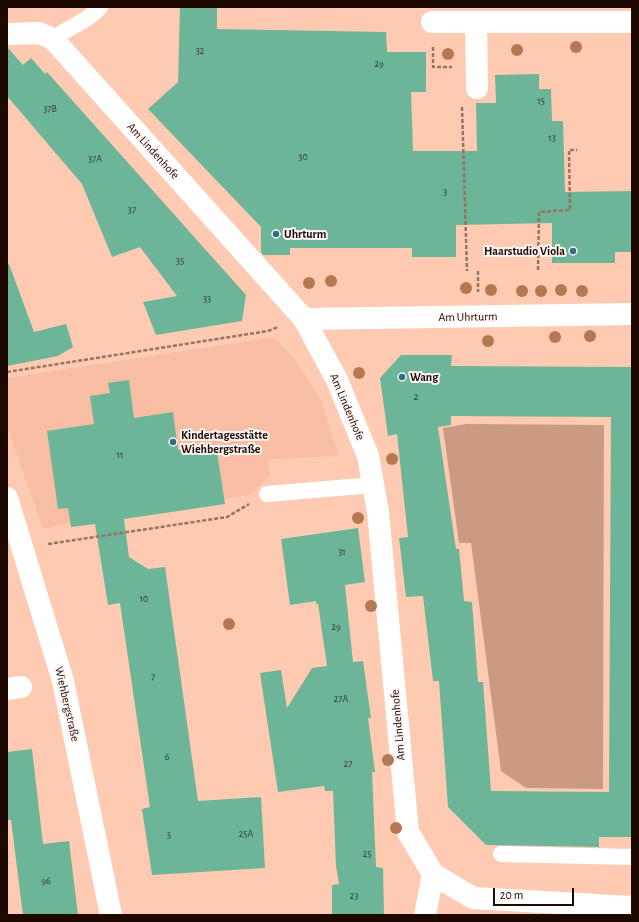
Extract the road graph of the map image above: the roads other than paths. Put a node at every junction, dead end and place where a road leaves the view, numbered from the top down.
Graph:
1 (100, 7) edge
2 (432, 22) road end
3 (476, 22) junction
4 (632, 22) edge
5 (7, 34) edge
6 (53, 39) junction
7 (477, 88) dead end
8 (632, 314) edge
9 (304, 319) junction
10 (373, 485) junction
11 (267, 494) dead end
12 (7, 498) edge
13 (500, 854) dead end
14 (632, 856) edge
15 (432, 874) junction
16 (632, 907) edge
17 (580, 910) edge
18 (111, 915) edge
19 (425, 915) edge

1 - 6 lane
2 - 3 street
3 - 4 street
3 - 7 street
5 - 6 street
6 - 9 street, Am Lindenhofe
8 - 9 street, Am Uhrturm
9 - 10 street, Am Lindenhofe
10 - 11 lane
10 - 15 street, Am Lindenhofe
12 - 18 street, Wiehbergstraße
13 - 14 lane
15 - 17 street
15 - 19 street
16 - 17 street

